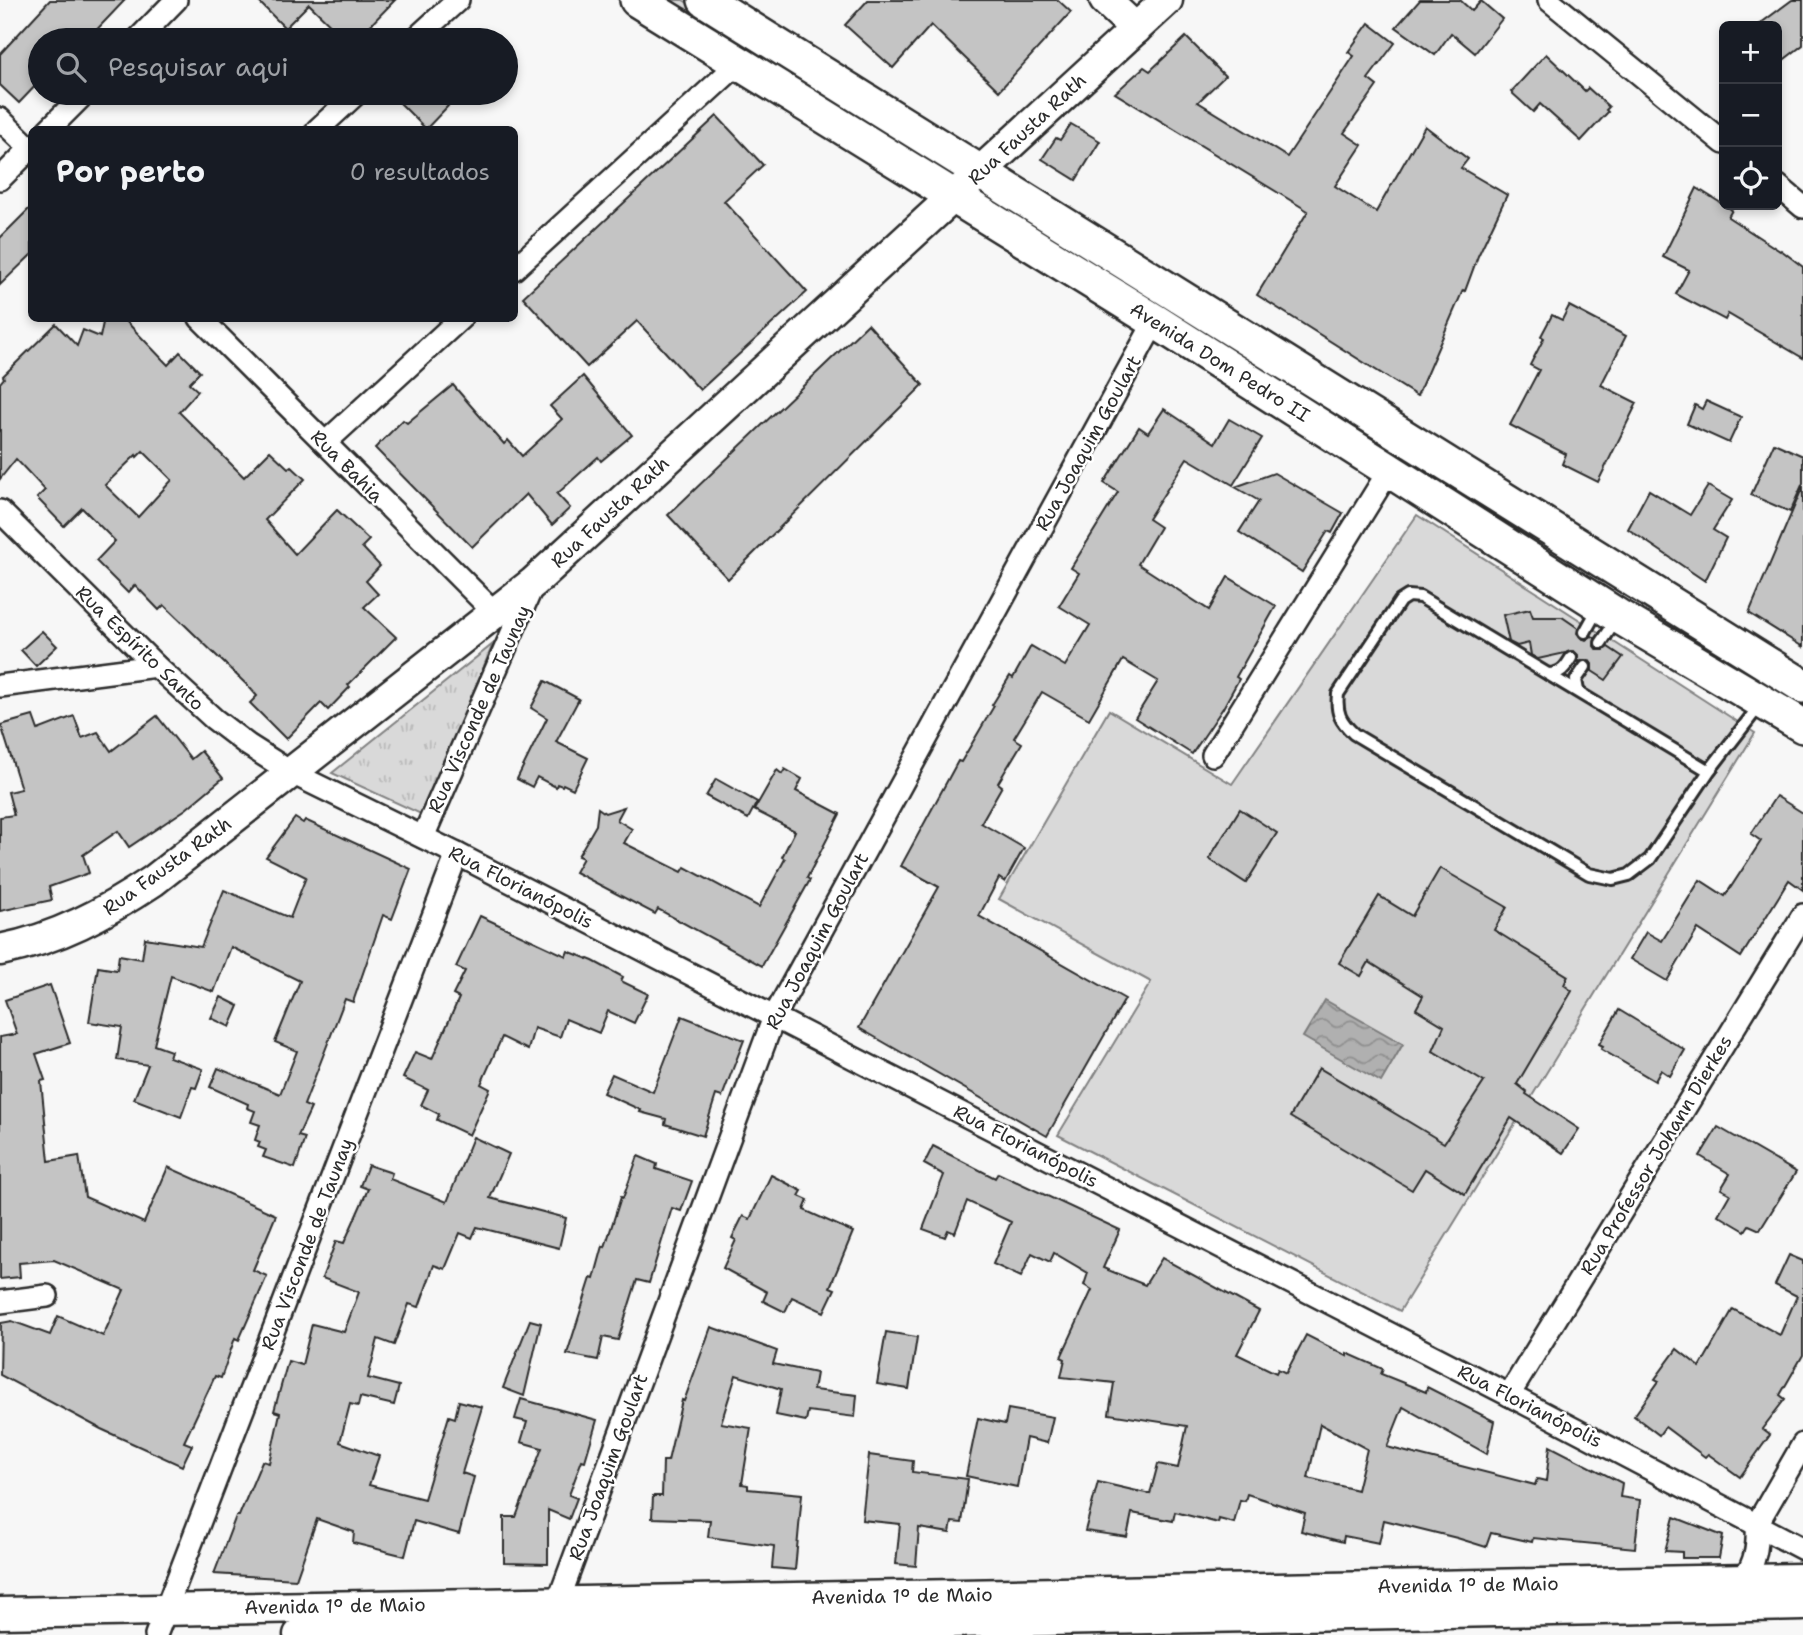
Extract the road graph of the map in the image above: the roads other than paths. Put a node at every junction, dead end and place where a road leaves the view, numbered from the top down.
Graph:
1 (176, 0) edge
2 (458, 0) edge
3 (637, 0) edge
4 (705, 0) edge
5 (1105, 0) edge
6 (1167, 0) edge
7 (1549, 0) edge
8 (149, 28) edge
9 (427, 28) edge
10 (1136, 29) junction
11 (739, 63) junction
12 (73, 105) edge
13 (344, 105) edge
14 (0, 119) edge
15 (52, 126) edge
16 (321, 126) edge
17 (1719, 138) edge
18 (28, 145) edge
19 (28, 151) edge
20 (979, 173) junction
21 (0, 178) edge
22 (1782, 189) edge
23 (953, 197) junction
24 (1803, 206) edge
25 (518, 265) edge
26 (1155, 321) junction
27 (204, 322) edge
28 (457, 322) edge
29 (325, 443) junction
30 (1390, 469) junction
31 (0, 511) edge
32 (10, 531) edge
33 (534, 582) junction
34 (495, 613) junction
35 (1571, 658) dead end
36 (156, 666) junction
37 (1585, 667) dead end
38 (1548, 674) junction
39 (0, 686) edge
40 (1803, 686) edge
41 (1578, 691) junction
42 (1762, 702) junction
43 (1803, 726) edge
44 (1213, 755) dead end
45 (1709, 771) junction
46 (292, 773) junction
47 (423, 837) junction
48 (457, 854) junction
49 (1803, 915) edge
50 (0, 950) edge
51 (774, 1017) junction
52 (47, 1296) dead end
53 (0, 1302) edge
54 (1509, 1395) junction
55 (1803, 1444) edge
56 (1757, 1524) junction
57 (1803, 1549) edge
58 (1803, 1579) edge
59 (1743, 1580) junction
60 (558, 1602) junction
61 (1803, 1605) edge
62 (0, 1613) edge
63 (1183, 1614) edge
64 (161, 1622) edge
65 (542, 1633) edge
66 (299, 1635) edge

1 - 8 street
2 - 9 street
3 - 11 main road, Avenida Dom Pedro II
4 - 20 main road, Avenida Dom Pedro II
5 - 10 main road
6 - 10 main road, Rua Fausta Rath
7 - 17 street
10 - 20 main road, Rua Fausta Rath
11 - 23 main road, Avenida Dom Pedro II
11 - 25 street
12 - 15 street
13 - 16 street
14 - 18 street
19 - 21 street
20 - 23 main road, Rua Fausta Rath
20 - 40 main road, Avenida Dom Pedro II
22 - 24 street
23 - 26 main road, Avenida Dom Pedro II
23 - 33 main road, Rua Fausta Rath
26 - 30 main road, Avenida Dom Pedro II
26 - 51 street, Rua Joaquim Goulart
27 - 29 street, Rua Bahia
28 - 29 street
29 - 34 street, Rua Bahia
30 - 42 main road, Avenida Dom Pedro II
30 - 44 street
31 - 32 street, Rua Espírito Santo
32 - 36 street, Rua Espírito Santo
33 - 34 main road, Rua Fausta Rath
33 - 47 street, Rua Visconde de Taunay
34 - 46 main road, Rua Fausta Rath
35 - 38 lane
36 - 39 street
36 - 46 street, Rua Espírito Santo
37 - 41 lane
38 - 41 lane
38 - 45 lane
41 - 45 lane
42 - 43 main road, Avenida Dom Pedro II
42 - 45 lane
46 - 47 street, Rua Florianópolis
46 - 50 main road, Rua Fausta Rath
47 - 48 street, Rua Florianópolis
48 - 51 street, Rua Florianópolis
48 - 64 street, Rua Visconde de Taunay
49 - 54 street, Rua Professor Johann Dierkes
51 - 54 street, Rua Florianópolis
51 - 60 street, Rua Joaquim Goulart
52 - 53 street
54 - 56 street, Rua Florianópolis
55 - 56 street
56 - 57 street, Rua Florianópolis
56 - 59 street
58 - 59 main road, Avenida 1º de Maio
59 - 63 main road, Avenida 1º de Maio
60 - 63 main road, Avenida 1º de Maio
60 - 64 main road, Avenida 1º de Maio
60 - 65 street, Rua Joaquim Goulart
61 - 63 main road, Avenida 1º de Maio
62 - 64 main road, Avenida 1º de Maio
63 - 65 main road, Avenida 1º de Maio
65 - 66 main road, Avenida 1º de Maio

